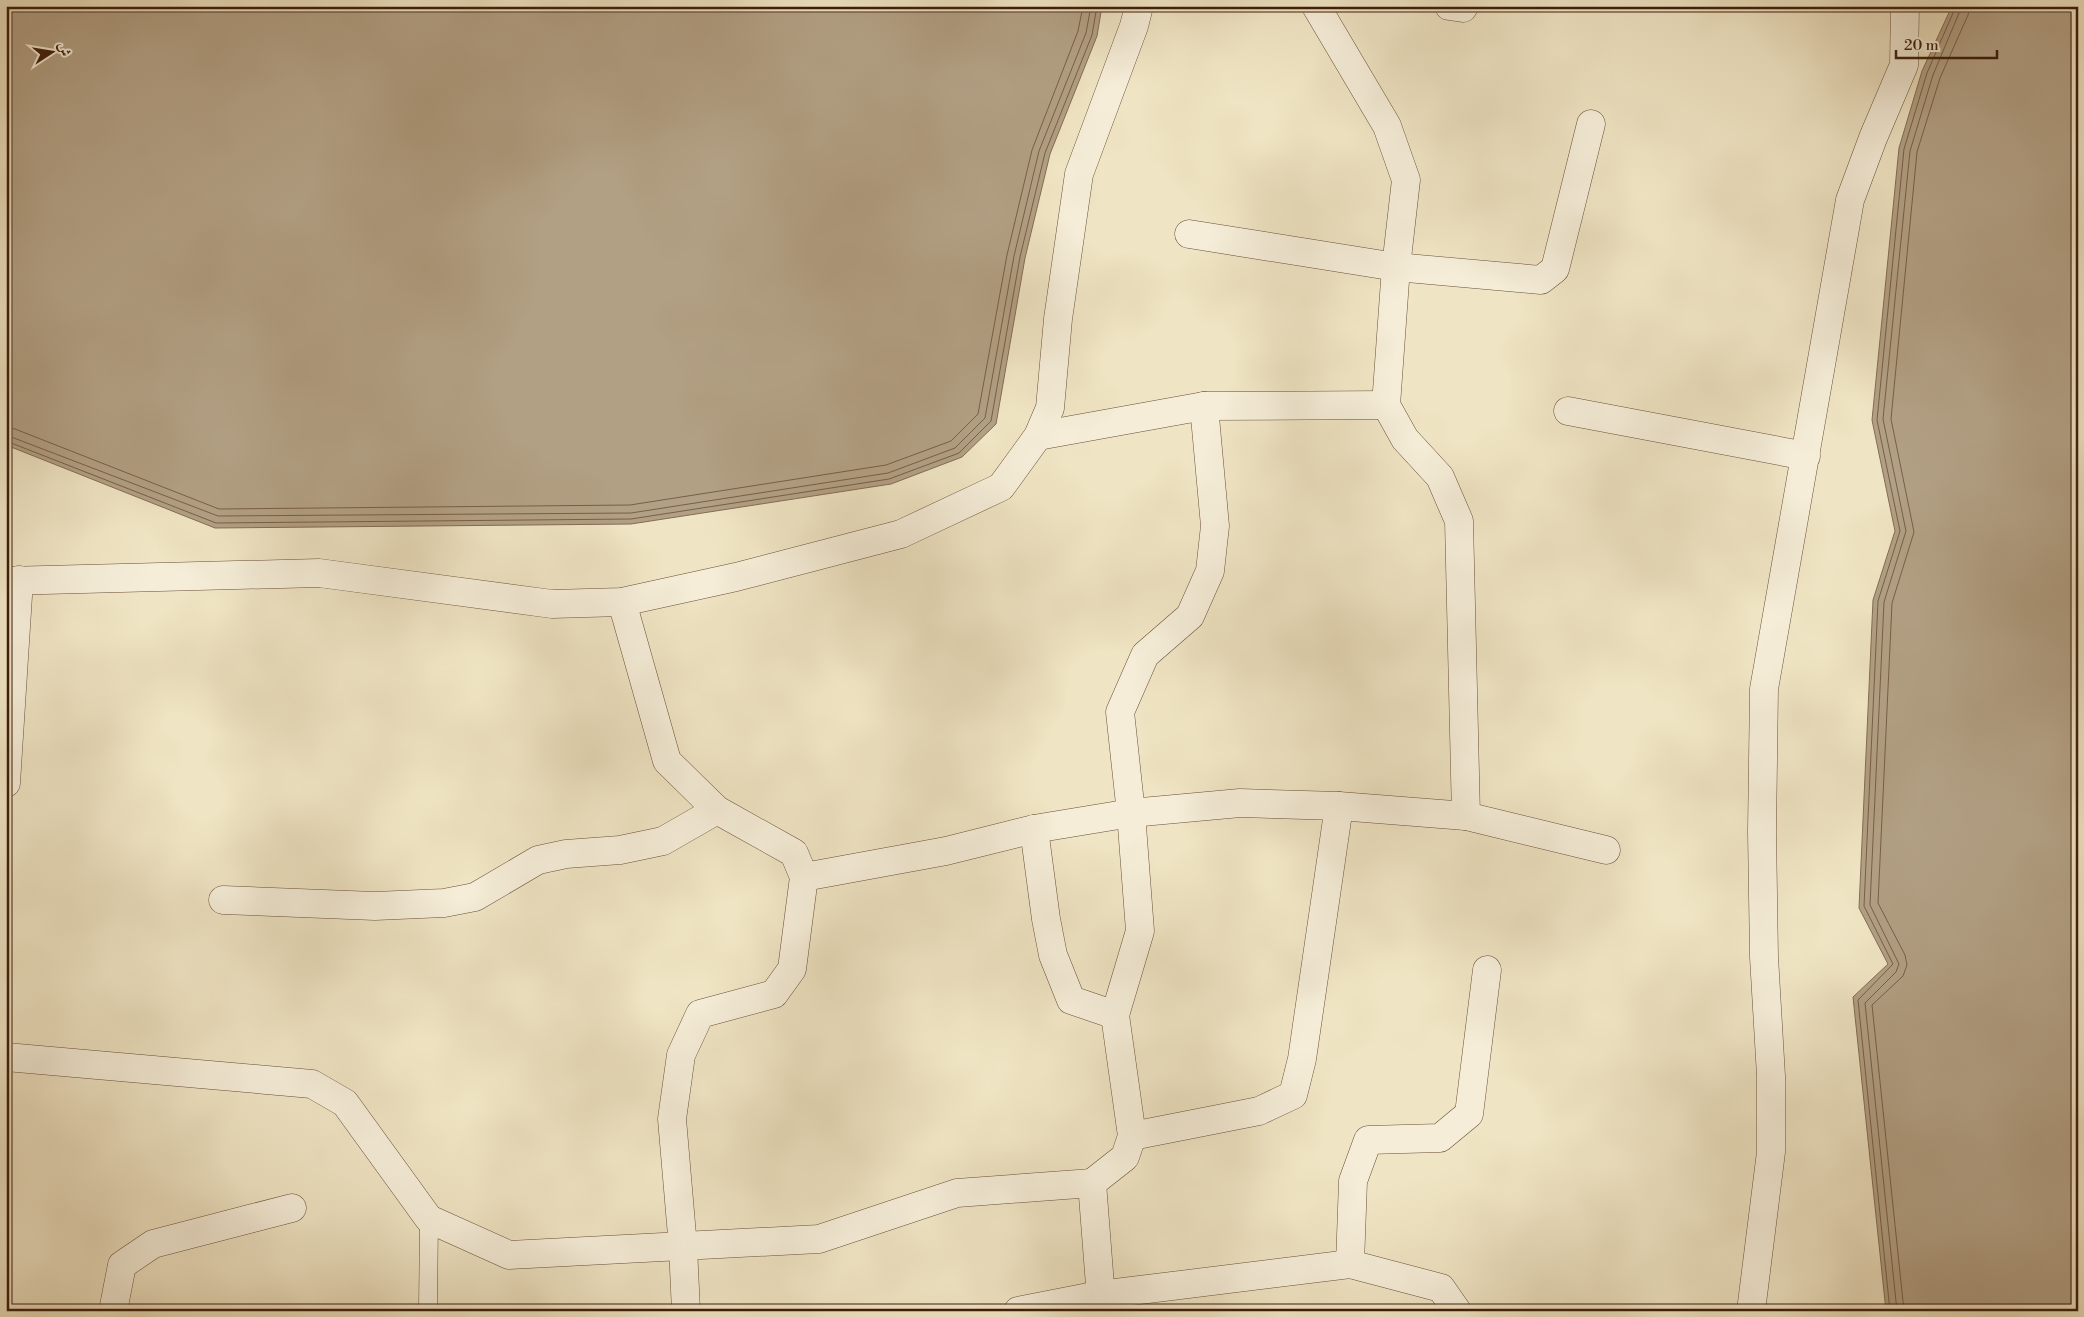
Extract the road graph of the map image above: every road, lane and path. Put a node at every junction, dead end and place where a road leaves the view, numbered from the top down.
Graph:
1 (1139, 6) edge
2 (1316, 6) edge
3 (1449, 6) edge
4 (1464, 6) edge
5 (1905, 6) edge
6 (1591, 124) dead end
7 (1189, 234) dead end
8 (1396, 267) junction
9 (1386, 405) junction
10 (1204, 406) junction
11 (1568, 411) dead end
12 (1038, 436) junction
13 (1806, 456) junction
14 (13, 581) edge
15 (622, 602) junction
16 (6, 783) edge
17 (1339, 806) junction
18 (717, 810) junction
19 (1131, 813) junction
20 (1466, 816) junction
21 (1034, 830) junction
22 (1606, 850) dead end
23 (804, 877) junction
24 (223, 900) dead end
25 (1487, 970) dead end
26 (1115, 1015) junction
27 (6, 1057) edge
28 (1132, 1136) junction
29 (1092, 1183) junction
30 (292, 1208) dead end
31 (429, 1219) junction
32 (683, 1247) junction
33 (1350, 1264) junction
34 (1100, 1303) edge
35 (113, 1311) edge
36 (428, 1311) edge
37 (686, 1311) edge
38 (1018, 1311) edge
39 (1457, 1311) edge
40 (1751, 1311) edge

1 - 12 street
2 - 8 street
3 - 4 street
5 - 13 street
6 - 8 street
7 - 8 street
8 - 9 street
9 - 10 street
9 - 20 street
10 - 12 street
10 - 19 street
11 - 13 street
12 - 15 street
13 - 40 street
14 - 15 street
14 - 16 street
15 - 18 street
17 - 19 street
17 - 20 street
17 - 28 street
18 - 23 street
18 - 24 street
19 - 21 street
19 - 26 street
20 - 22 street
21 - 23 street
21 - 26 street
23 - 32 street
25 - 33 street
26 - 28 street
27 - 31 street
28 - 29 street
29 - 32 street
29 - 34 street
30 - 35 street
31 - 32 street
31 - 36 lane
32 - 37 street
33 - 34 street
33 - 39 street
34 - 38 street

